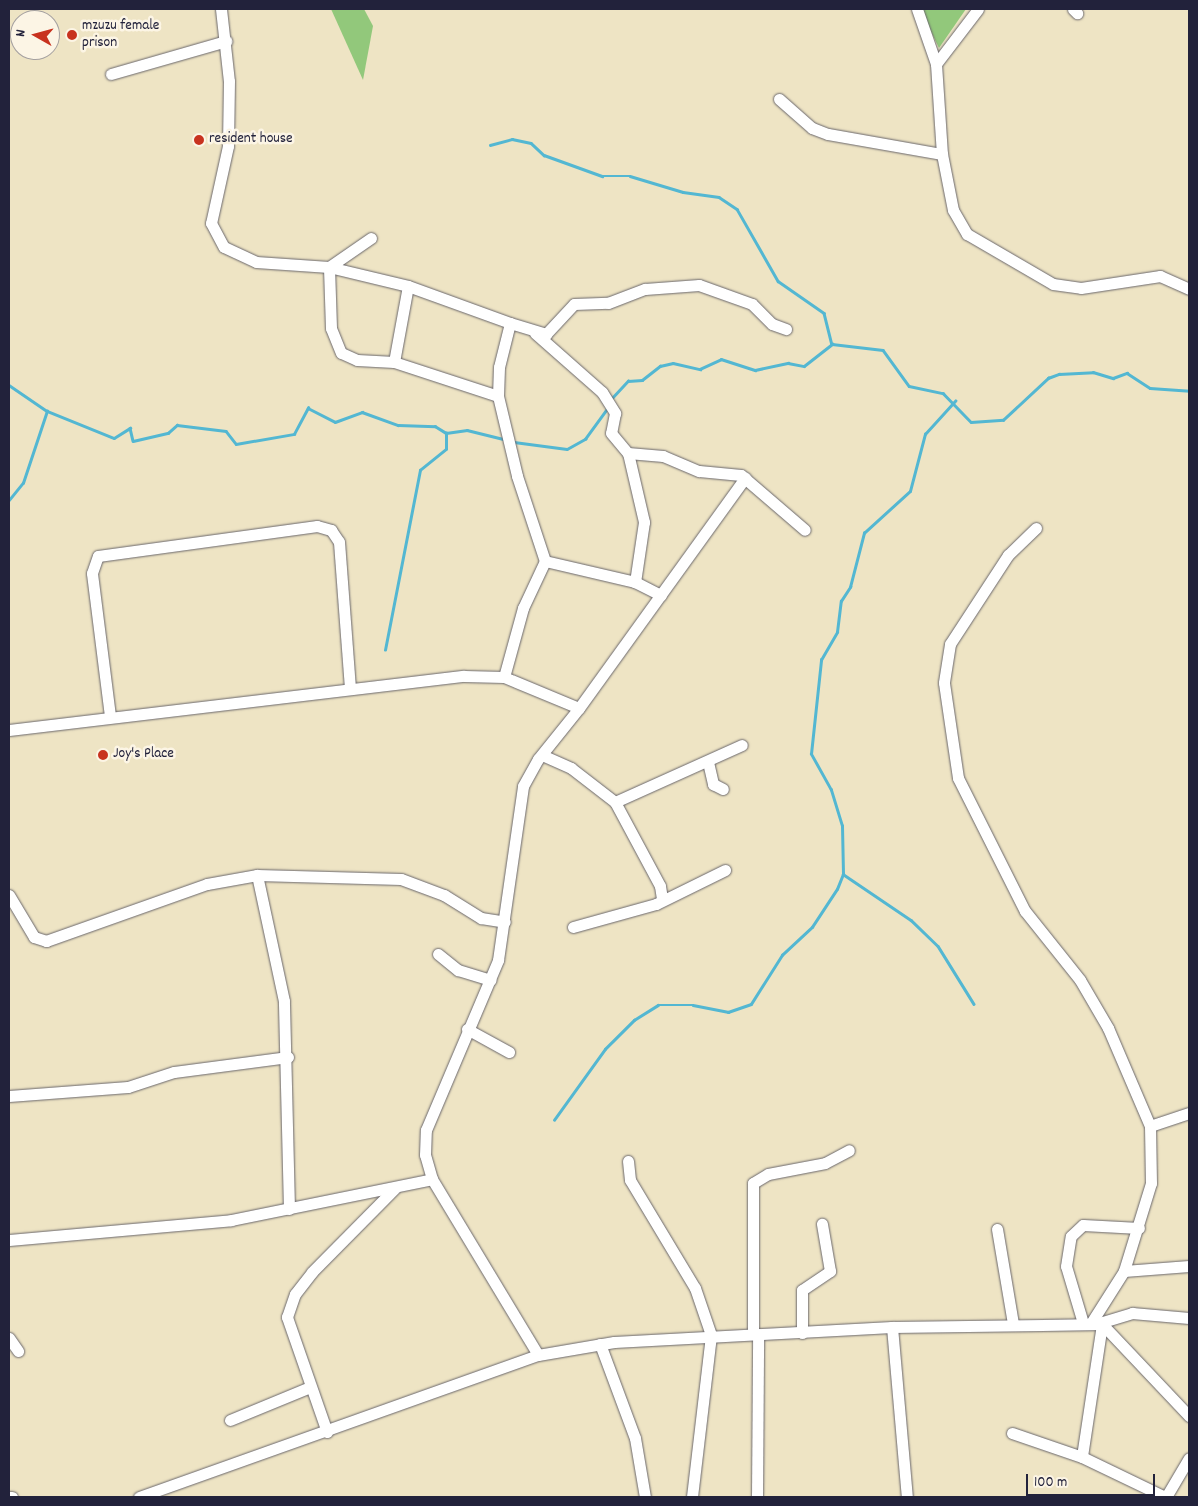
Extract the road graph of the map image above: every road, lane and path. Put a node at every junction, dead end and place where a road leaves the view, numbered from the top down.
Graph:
1 (221, 9) edge
2 (918, 9) edge
3 (978, 9) edge
4 (226, 41) junction
5 (936, 64) junction
6 (111, 74) dead end
7 (779, 99) dead end
8 (942, 154) junction
9 (371, 238) dead end
10 (329, 267) junction
11 (408, 286) junction
12 (1189, 289) edge
13 (510, 323) junction
14 (786, 329) dead end
15 (535, 332) junction
16 (394, 362) junction
17 (498, 396) junction
18 (628, 453) junction
19 (745, 478) junction
20 (1036, 528) dead end
21 (805, 530) dead end
22 (545, 561) junction
23 (635, 582) junction
24 (661, 595) junction
25 (504, 677) junction
26 (350, 687) junction
27 (578, 708) junction
28 (110, 716) junction
29 (9, 730) edge
30 (742, 745) dead end
31 (542, 755) junction
32 (708, 762) junction
33 (723, 789) dead end
34 (615, 802) junction
35 (725, 870) dead end
36 (257, 875) junction
37 (9, 895) edge
38 (662, 899) junction
39 (505, 922) junction
40 (574, 927) dead end
41 (438, 954) dead end
42 (490, 980) junction
43 (467, 1029) junction
44 (508, 1052) dead end
45 (288, 1057) junction
46 (9, 1096) edge
47 (1189, 1113) edge
48 (1150, 1126) junction
49 (849, 1150) dead end
50 (628, 1160) dead end
51 (432, 1179) junction
52 (396, 1188) junction
53 (289, 1209) junction
54 (822, 1224) dead end
55 (1139, 1228) junction
56 (997, 1229) dead end
57 (9, 1240) edge
58 (1189, 1266) edge
59 (1124, 1271) junction
60 (1189, 1318) edge
61 (1093, 1323) junction
62 (1013, 1324) junction
63 (892, 1327) junction
64 (802, 1333) junction
65 (756, 1334) junction
66 (711, 1335) junction
67 (9, 1338) edge
68 (600, 1344) junction
69 (18, 1351) dead end
70 (538, 1355) junction
71 (310, 1387) junction
72 (1189, 1416) edge
73 (230, 1420) dead end
74 (327, 1432) junction
75 (1012, 1433) dead end
76 (1082, 1457) junction
77 (1189, 1458) edge
78 (140, 1497) edge
79 (645, 1497) edge
80 (692, 1497) edge
81 (757, 1497) edge
82 (907, 1497) edge
83 (1166, 1497) edge

1 - 4 street
2 - 5 street
3 - 5 street
4 - 6 street
4 - 10 street
5 - 8 street
7 - 8 street
8 - 12 street
9 - 10 street
10 - 11 street
10 - 16 street
11 - 13 street
11 - 16 street
13 - 15 street
13 - 17 street
14 - 15 street
15 - 18 street
16 - 17 street
17 - 22 street
18 - 19 street
18 - 23 street
19 - 21 street
19 - 24 street
20 - 48 street
22 - 23 street
22 - 25 street
23 - 24 street
24 - 27 street
25 - 26 street
25 - 27 street
26 - 28 street
26 - 28 street
27 - 31 street
28 - 29 street
30 - 32 street
31 - 34 street
31 - 39 street
32 - 33 street
32 - 34 street
34 - 38 street
35 - 38 street
36 - 37 street
36 - 39 street
36 - 45 street
38 - 40 street
39 - 42 street
41 - 42 street
42 - 43 street
43 - 44 street
43 - 51 street
45 - 46 street
45 - 53 street
47 - 48 street
48 - 55 street
49 - 65 street
50 - 66 street
51 - 52 street
51 - 70 street
52 - 53 street
52 - 71 street
53 - 57 street
54 - 64 street
55 - 59 street
55 - 61 street
56 - 62 street
58 - 59 street
59 - 61 street
60 - 61 street
61 - 62 street
61 - 72 street
61 - 76 street
62 - 63 street
63 - 64 street
63 - 82 street
64 - 65 street
65 - 66 street
65 - 81 street
66 - 68 street
66 - 80 street
67 - 69 street
68 - 70 street
68 - 79 street
70 - 74 street
71 - 73 street
71 - 74 street
74 - 78 street
75 - 76 street
76 - 83 street
77 - 83 street

